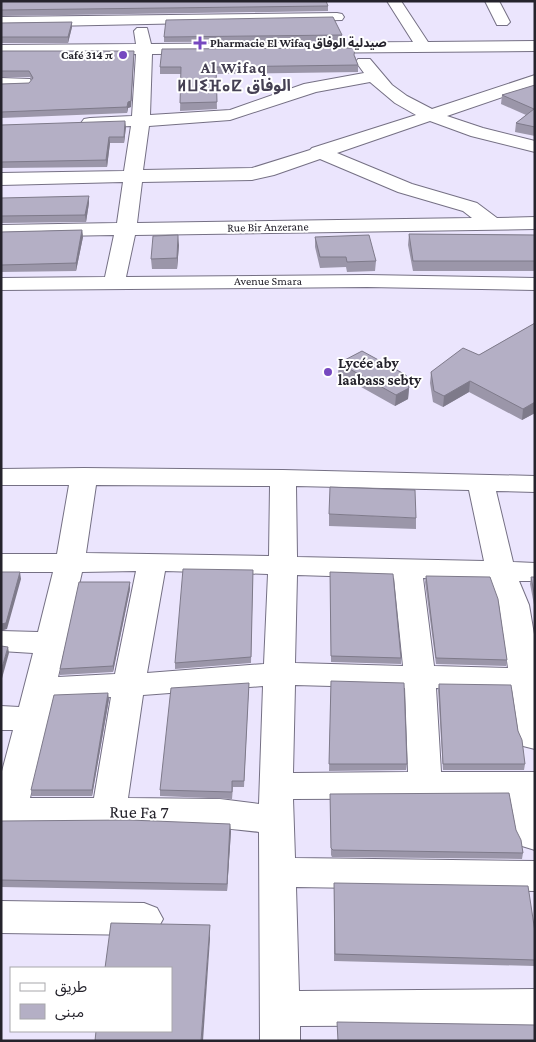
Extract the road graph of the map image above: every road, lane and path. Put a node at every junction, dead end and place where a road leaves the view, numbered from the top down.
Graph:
1 (140, 1) edge
2 (327, 1) edge
3 (394, 1) edge
4 (492, 1) edge
5 (3, 17) edge
6 (337, 17) junction
7 (141, 20) junction
8 (502, 22) dead end
9 (423, 46) junction
10 (535, 46) edge
11 (354, 47) junction
12 (144, 48) junction
13 (1, 50) edge
14 (374, 77) junction
15 (535, 80) edge
16 (1, 83) edge
17 (24, 83) edge
18 (430, 114) junction
19 (141, 121) junction
20 (72, 123) edge
21 (535, 147) edge
22 (318, 152) junction
23 (132, 178) junction
24 (1, 179) edge
25 (491, 223) junction
26 (535, 223) edge
27 (126, 230) junction
28 (1, 231) edge
29 (114, 282) junction
30 (1, 284) edge
31 (535, 284) edge
32 (84, 476) junction
33 (1, 477) edge
34 (283, 478) junction
35 (481, 484) junction
36 (535, 484) edge
37 (152, 562) junction
38 (1, 563) edge
39 (70, 563) junction
40 (284, 566) junction
41 (408, 570) junction
42 (501, 572) junction
43 (535, 572) edge
44 (1, 641) edge
45 (52, 643) junction
46 (527, 648) edge
47 (278, 674) junction
48 (420, 678) junction
49 (524, 679) junction
50 (129, 685) junction
51 (36, 704) junction
52 (1, 718) edge
53 (534, 729) edge
54 (276, 786) junction
55 (425, 786) junction
56 (532, 804) edge
57 (109, 811) junction
58 (5, 813) edge
59 (276, 820) junction
60 (278, 872) junction
61 (535, 876) edge
62 (1, 917) edge
63 (144, 919) dead end
64 (535, 1007) edge
65 (280, 1025) edge

1 - 7 street
2 - 6 street
3 - 9 street
4 - 8 street
5 - 7 street
6 - 7 street
6 - 11 street
7 - 12 street
9 - 10 street
9 - 11 street
11 - 12 street
11 - 14 street
12 - 13 street
12 - 19 street
14 - 18 street
14 - 19 street
15 - 18 street
16 - 17 street
18 - 21 street
18 - 22 street
19 - 20 street
19 - 23 street
22 - 23 street
22 - 25 street
23 - 24 street
23 - 27 street
25 - 26 street, Rue Bir Anzerane
25 - 27 street, Rue Bir Anzerane
27 - 28 street, Rue Bir Anzerane
27 - 29 street
29 - 30 street, Avenue Smara
29 - 31 street, Avenue Smara
32 - 33 street
32 - 34 street
32 - 39 street
34 - 35 street
34 - 40 street
35 - 36 street
35 - 42 street
37 - 39 street
37 - 40 street
37 - 50 street
38 - 39 street
39 - 45 street
40 - 41 street
40 - 47 street
41 - 42 street
41 - 48 street
42 - 43 street
42 - 46 street
44 - 45 street
45 - 51 street
46 - 49 street
47 - 48 street
47 - 50 street
47 - 54 street
48 - 49 street
48 - 55 street
49 - 53 street
50 - 51 street
50 - 57 street
51 - 52 street
51 - 58 street
54 - 55 street
54 - 59 street
55 - 56 street
57 - 58 street, Rue Fa 7
57 - 59 street, Rue Fa 7
59 - 60 street
60 - 61 street
60 - 65 street
62 - 63 street
64 - 65 street

